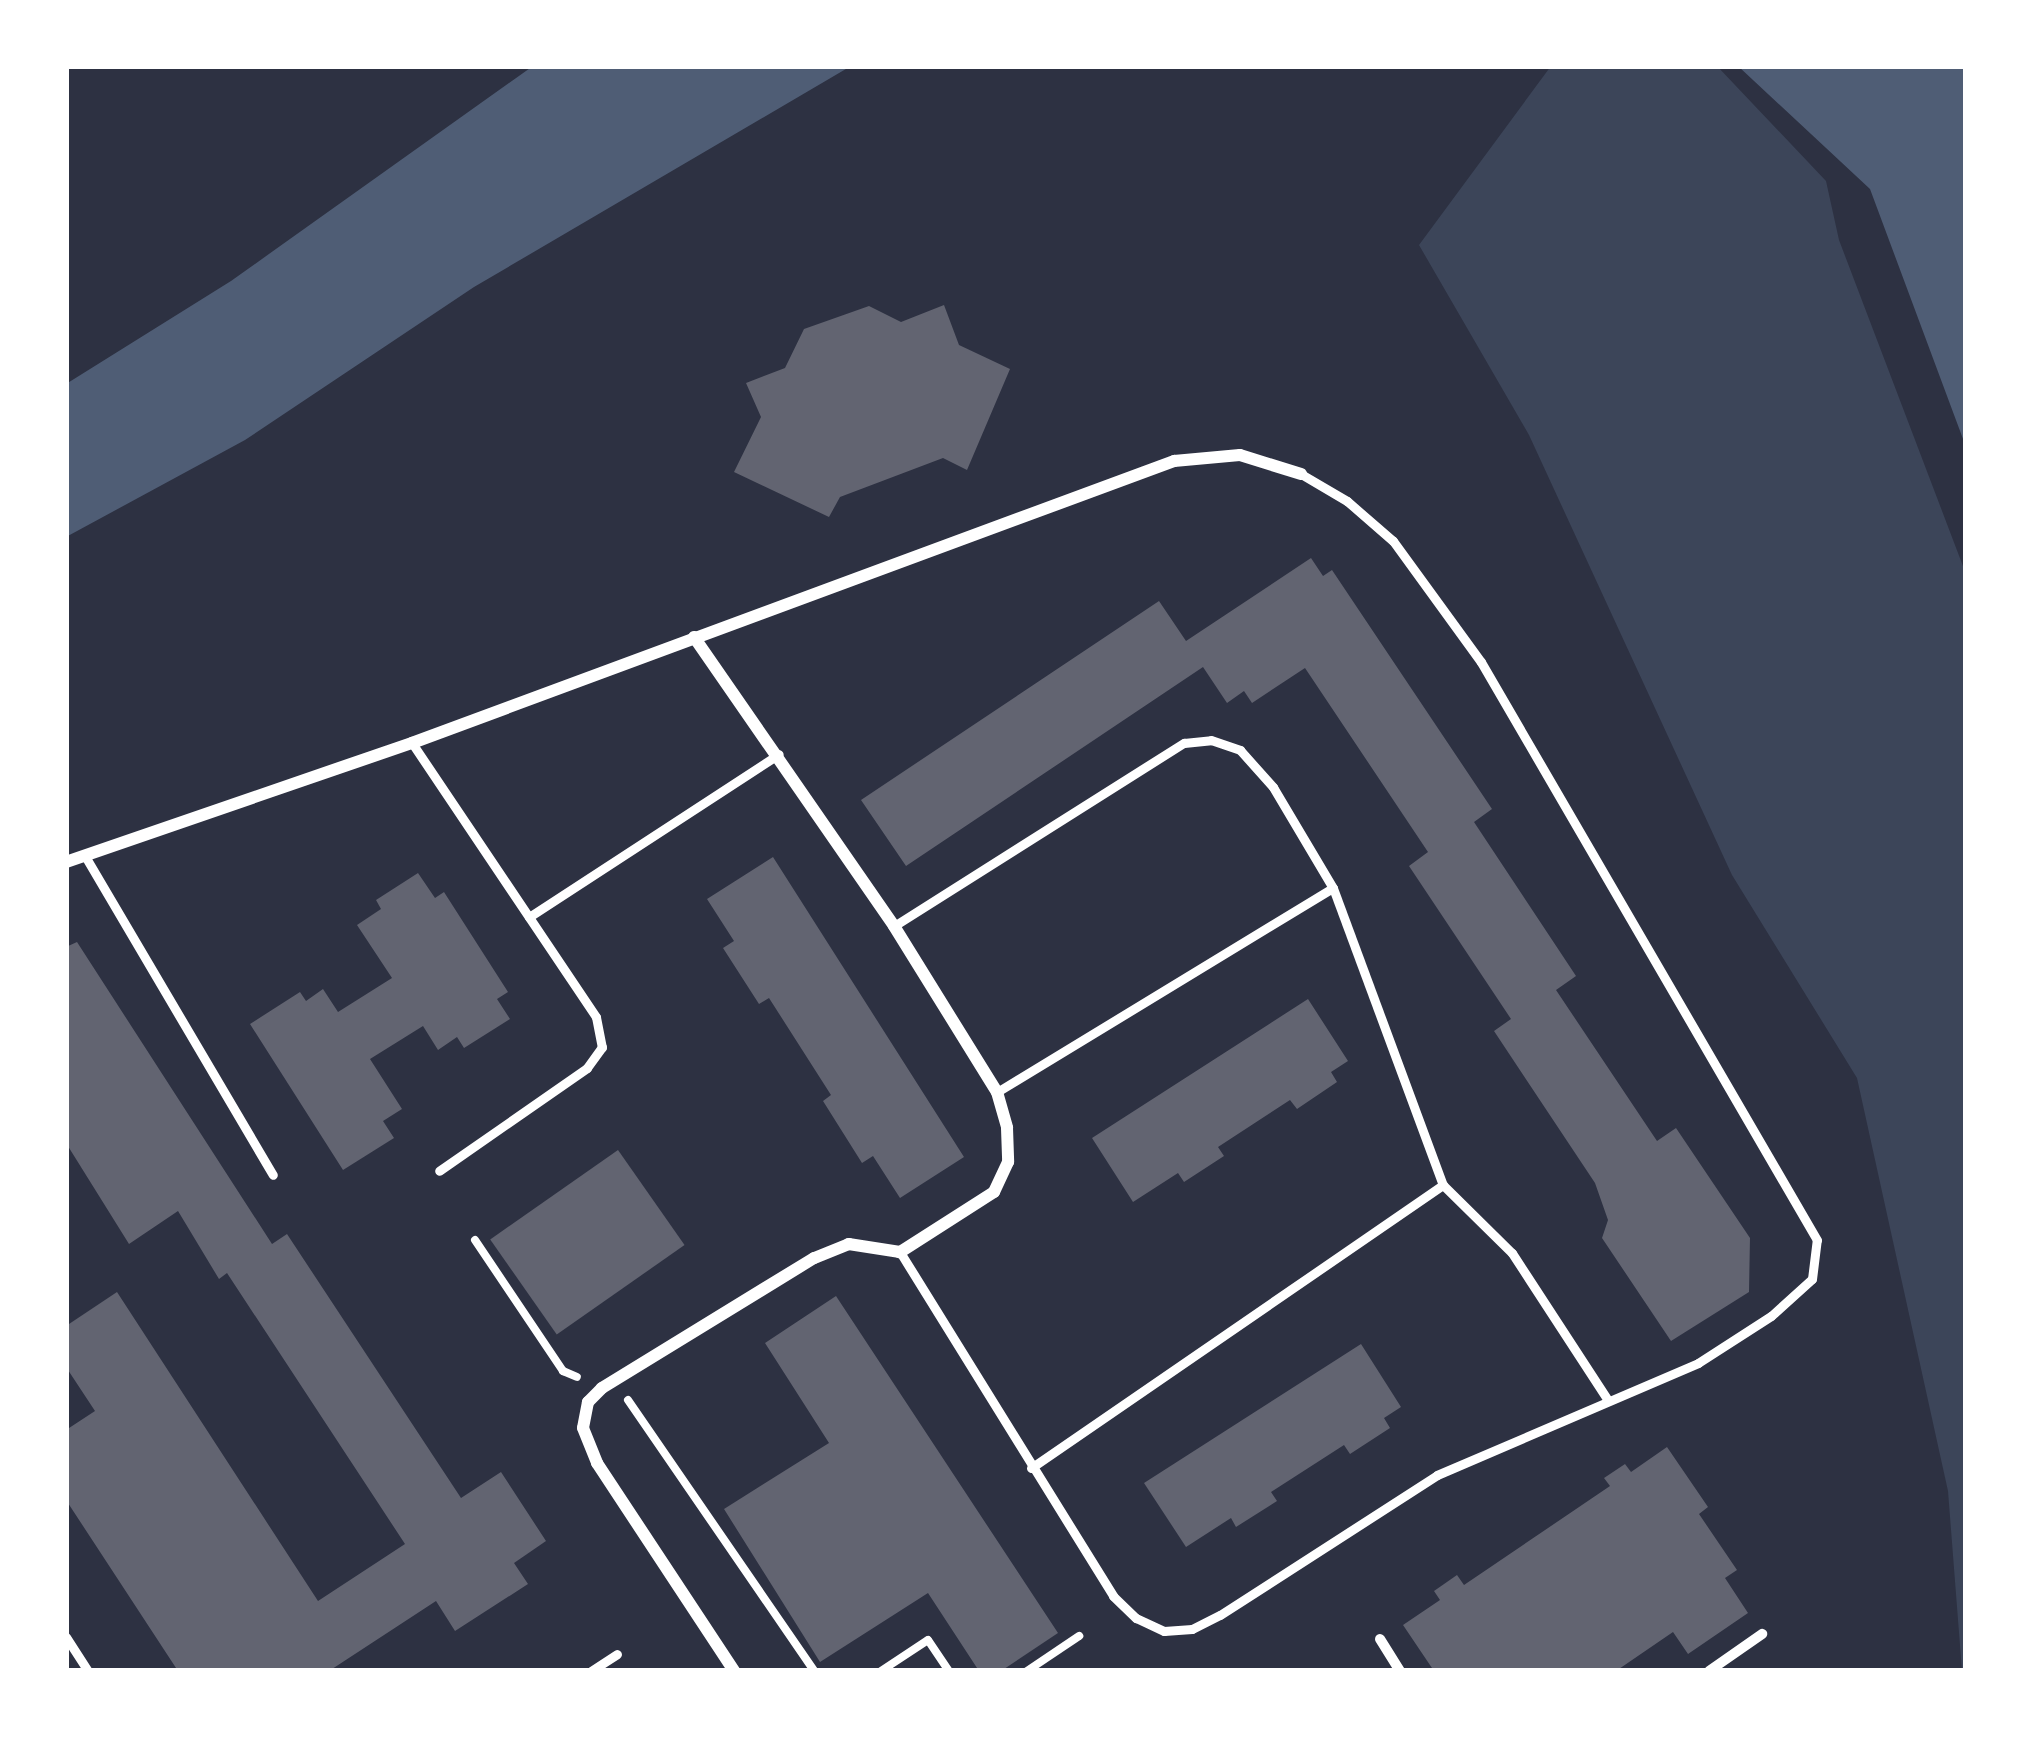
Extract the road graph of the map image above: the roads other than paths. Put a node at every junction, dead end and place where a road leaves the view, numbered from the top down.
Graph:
1 (1301, 474) joint
2 (694, 637) junction
3 (412, 743) junction
4 (778, 754) junction
5 (85, 856) junction
6 (66, 862) edge
7 (1333, 888) junction
8 (529, 916) junction
9 (894, 926) junction
10 (998, 1092) junction
11 (440, 1171) dead end
12 (274, 1175) dead end
13 (1443, 1185) junction
14 (900, 1252) junction
15 (1608, 1400) junction
16 (1031, 1468) junction
17 (1762, 1634) dead end
18 (66, 1637) edge
19 (1380, 1639) dead end
20 (616, 1654) dead end
21 (88, 1671) edge
22 (591, 1671) edge
23 (734, 1671) edge
24 (1400, 1671) edge
25 (1709, 1671) edge

1 - 2 street
1 - 15 lane
2 - 3 street
2 - 4 street
3 - 5 street
3 - 8 lane
4 - 8 lane
4 - 9 street
5 - 6 street
5 - 12 lane
7 - 9 lane
7 - 10 lane
7 - 13 lane
8 - 11 lane
9 - 10 street
10 - 14 street
13 - 15 lane
13 - 16 lane
14 - 16 lane
14 - 23 street
15 - 16 lane
17 - 25 street
18 - 21 lane
19 - 24 street
20 - 22 lane

